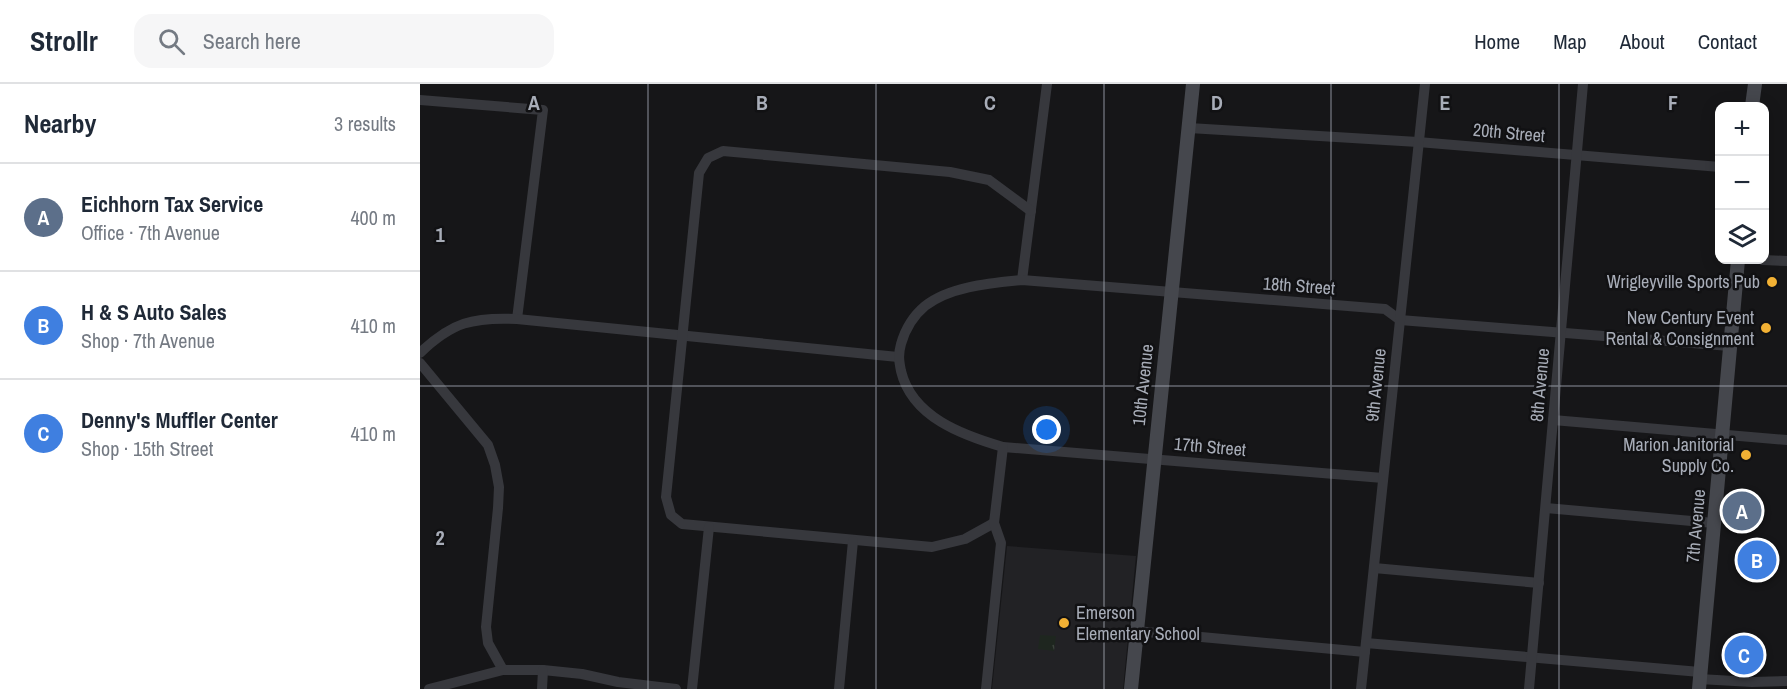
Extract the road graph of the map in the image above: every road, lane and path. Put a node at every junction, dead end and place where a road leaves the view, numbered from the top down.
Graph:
1 (1047, 84) edge
2 (1193, 84) edge
3 (1425, 84) edge
4 (1583, 84) edge
5 (1755, 84) edge
6 (420, 100) edge
7 (1753, 102) edge
8 (1189, 128) junction
9 (1418, 142) junction
10 (1577, 155) junction
11 (1715, 167) edge
12 (1031, 211) junction
13 (1769, 260) edge
14 (1787, 261) edge
15 (1738, 264) edge
16 (1022, 280) junction
17 (1170, 293) junction
18 (517, 319) junction
19 (1400, 320) junction
20 (1561, 332) junction
21 (683, 335) junction
22 (1730, 346) junction
23 (420, 353) edge
24 (898, 357) junction
25 (420, 363) edge
26 (1553, 420) junction
27 (1722, 435) junction
28 (1787, 440) edge
29 (1003, 447) junction
30 (1154, 459) junction
31 (1383, 478) junction
32 (1546, 508) junction
33 (994, 523) junction
34 (1714, 523) junction
35 (709, 527) junction
36 (853, 541) junction
37 (1374, 568) junction
38 (1539, 583) junction
39 (1136, 631) junction
40 (1366, 648) junction
41 (1532, 658) junction
42 (503, 670) junction
43 (543, 670) junction
44 (1699, 680) edge
45 (1787, 681) edge
46 (1752, 682) junction
47 (429, 689) edge
48 (542, 689) edge
49 (676, 689) edge
50 (692, 689) edge
51 (839, 689) edge
52 (986, 689) edge
53 (1131, 689) edge
54 (1361, 689) edge
55 (1529, 689) edge
56 (1779, 689) edge

1 - 12 street
2 - 8 street, 10th Avenue
3 - 9 street, 9th Avenue
4 - 10 street, 8th Avenue
5 - 7 street
6 - 18 street
8 - 9 street, 20th Street
8 - 17 street, 10th Avenue
9 - 10 street, 20th Street
9 - 19 street, 9th Avenue
10 - 11 street, 20th Street
10 - 20 street, 8th Avenue
12 - 16 street
12 - 21 street
13 - 14 street
15 - 22 street, 7th Avenue
16 - 17 street, 18th Street
16 - 24 street, 18th Street
17 - 19 street, 18th Street
17 - 30 street, 10th Avenue
18 - 21 street
18 - 23 street
19 - 20 street, 18th Street
19 - 31 street, 9th Avenue
20 - 22 street, 18th Street
20 - 26 street, 8th Avenue
21 - 24 street
21 - 35 street
22 - 27 street, 7th Avenue
24 - 29 street, 17th Street
25 - 42 street
26 - 27 street
26 - 32 street, 8th Avenue
27 - 28 street
27 - 34 street, 7th Avenue
29 - 30 street, 17th Street
29 - 33 street
30 - 31 street, 17th Street
30 - 39 street, 10th Avenue
31 - 37 street, 9th Avenue
32 - 34 street
32 - 38 street, 8th Avenue
33 - 36 street
33 - 52 street
34 - 44 street, 7th Avenue
35 - 36 street
35 - 50 street
36 - 51 street
37 - 38 street
37 - 40 street, 9th Avenue
38 - 41 street, 8th Avenue
39 - 40 street
39 - 53 street, 10th Avenue
40 - 41 street
40 - 54 street, 9th Avenue
41 - 44 street
41 - 55 street, 8th Avenue
42 - 43 street
42 - 47 street
43 - 48 street
43 - 49 street
44 - 46 street
45 - 46 street
46 - 56 street

